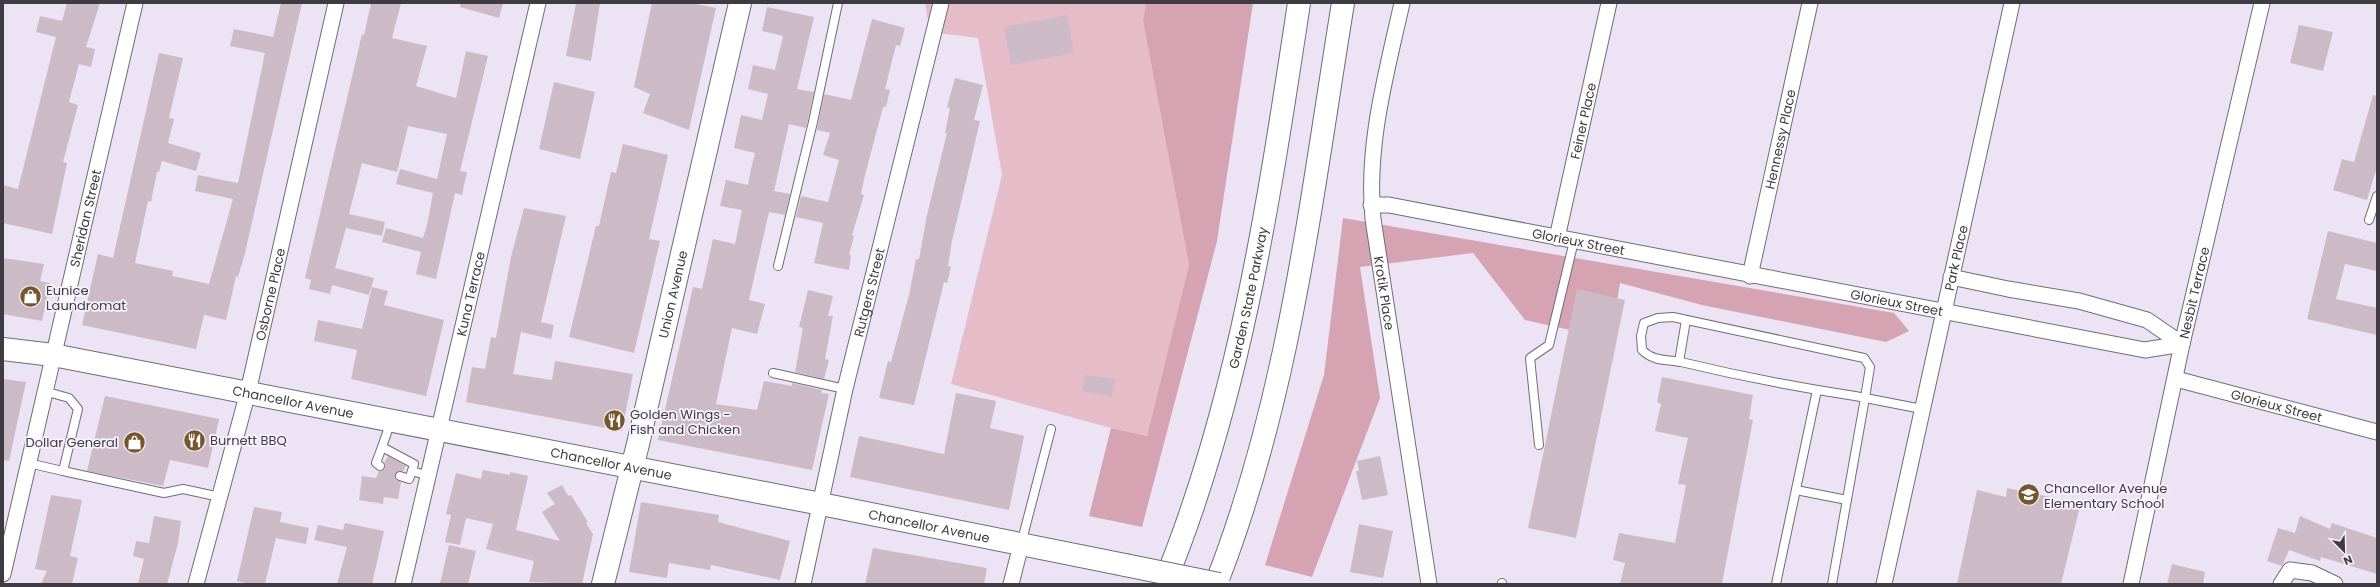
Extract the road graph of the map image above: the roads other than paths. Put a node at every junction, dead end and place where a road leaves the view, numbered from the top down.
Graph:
1 (135, 3) edge
2 (336, 3) edge
3 (538, 3) edge
4 (740, 3) edge
5 (838, 3) edge
6 (940, 3) edge
7 (1299, 3) edge
8 (1343, 3) edge
9 (1402, 3) edge
10 (1609, 3) edge
11 (1810, 3) edge
12 (2012, 3) edge
13 (2262, 3) edge
14 (2377, 196) edge
15 (1371, 205) junction
16 (2370, 220) dead end
17 (1557, 238) junction
18 (1574, 241) junction
19 (778, 266) dead end
20 (1750, 276) junction
21 (1951, 276) junction
22 (1943, 312) junction
23 (1686, 320) junction
24 (2182, 344) junction
25 (3, 349) edge
26 (53, 355) junction
27 (1679, 362) junction
28 (773, 373) dead end
29 (2176, 379) junction
30 (845, 389) junction
31 (1817, 390) junction
32 (44, 391) junction
33 (248, 392) junction
34 (1865, 398) junction
35 (1922, 409) junction
36 (391, 420) junction
37 (1051, 429) dead end
38 (440, 430) junction
39 (2377, 432) edge
40 (1539, 445) dead end
41 (382, 447) junction
42 (28, 464) junction
43 (380, 466) dead end
44 (632, 467) junction
45 (63, 471) junction
46 (412, 471) junction
47 (400, 476) dead end
48 (429, 476) junction
49 (1796, 490) junction
50 (220, 497) junction
51 (1847, 500) junction
52 (821, 504) junction
53 (1021, 545) junction
54 (3, 574) edge
55 (196, 584) edge
56 (403, 584) edge
57 (603, 584) edge
58 (802, 584) edge
59 (1011, 584) edge
60 (1164, 584) edge
61 (1218, 584) edge
62 (1429, 584) edge
63 (1776, 584) edge
64 (1832, 584) edge
65 (1884, 584) edge
66 (2130, 584) edge
67 (2281, 584) edge
68 (2335, 584) edge

1 - 26 street, Sheridan Street
2 - 33 street, Osborne Place
3 - 38 street, Kuna Terrace
4 - 44 main road, Union Avenue
5 - 19 lane
6 - 30 street, Rutgers Street
7 - 60 main road, Garden State Parkway
8 - 61 main road
9 - 15 street, Krotik Place
10 - 17 street, Feiner Place
11 - 20 street, Hennessy Place
12 - 21 street, Park Place
13 - 24 street, Nesbit Terrace
14 - 16 lane
15 - 17 street, Glorieux Street
15 - 62 street, Krotik Place
17 - 18 street, Glorieux Street
18 - 20 street, Glorieux Street
18 - 40 lane
20 - 22 street, Glorieux Street
21 - 22 street, Park Place
21 - 24 street
22 - 24 street, Glorieux Street
22 - 35 street, Park Place
23 - 27 lane
23 - 27 lane
23 - 34 lane
24 - 29 street, Nesbit Terrace
25 - 26 main road, Chancellor Avenue
26 - 32 street, Sheridan Street
26 - 33 main road, Chancellor Avenue
27 - 31 lane
28 - 30 lane
29 - 39 street, Glorieux Street
29 - 66 street, Nesbit Terrace
30 - 52 street, Rutgers Street
31 - 34 lane
31 - 49 lane
32 - 42 street, Sheridan Street
32 - 45 lane
33 - 36 main road, Chancellor Avenue
33 - 50 street, Osborne Place
34 - 35 lane
34 - 51 lane
35 - 65 street, Park Place
36 - 38 main road, Chancellor Avenue
36 - 41 lane
37 - 53 lane
38 - 44 main road, Chancellor Avenue
38 - 48 street, Kuna Terrace
41 - 43 lane
41 - 46 lane
42 - 45 lane
42 - 54 street, Sheridan Street
44 - 52 main road, Chancellor Avenue
44 - 57 main road, Union Avenue
45 - 50 lane
46 - 47 lane
46 - 48 lane
48 - 56 street, Kuna Terrace
49 - 51 lane
49 - 63 lane
50 - 55 street, Osborne Place
51 - 64 lane
52 - 53 main road, Chancellor Avenue
52 - 58 street, Rutgers Street
53 - 59 street
53 - 61 main road, Chancellor Avenue, bridge
67 - 68 street

